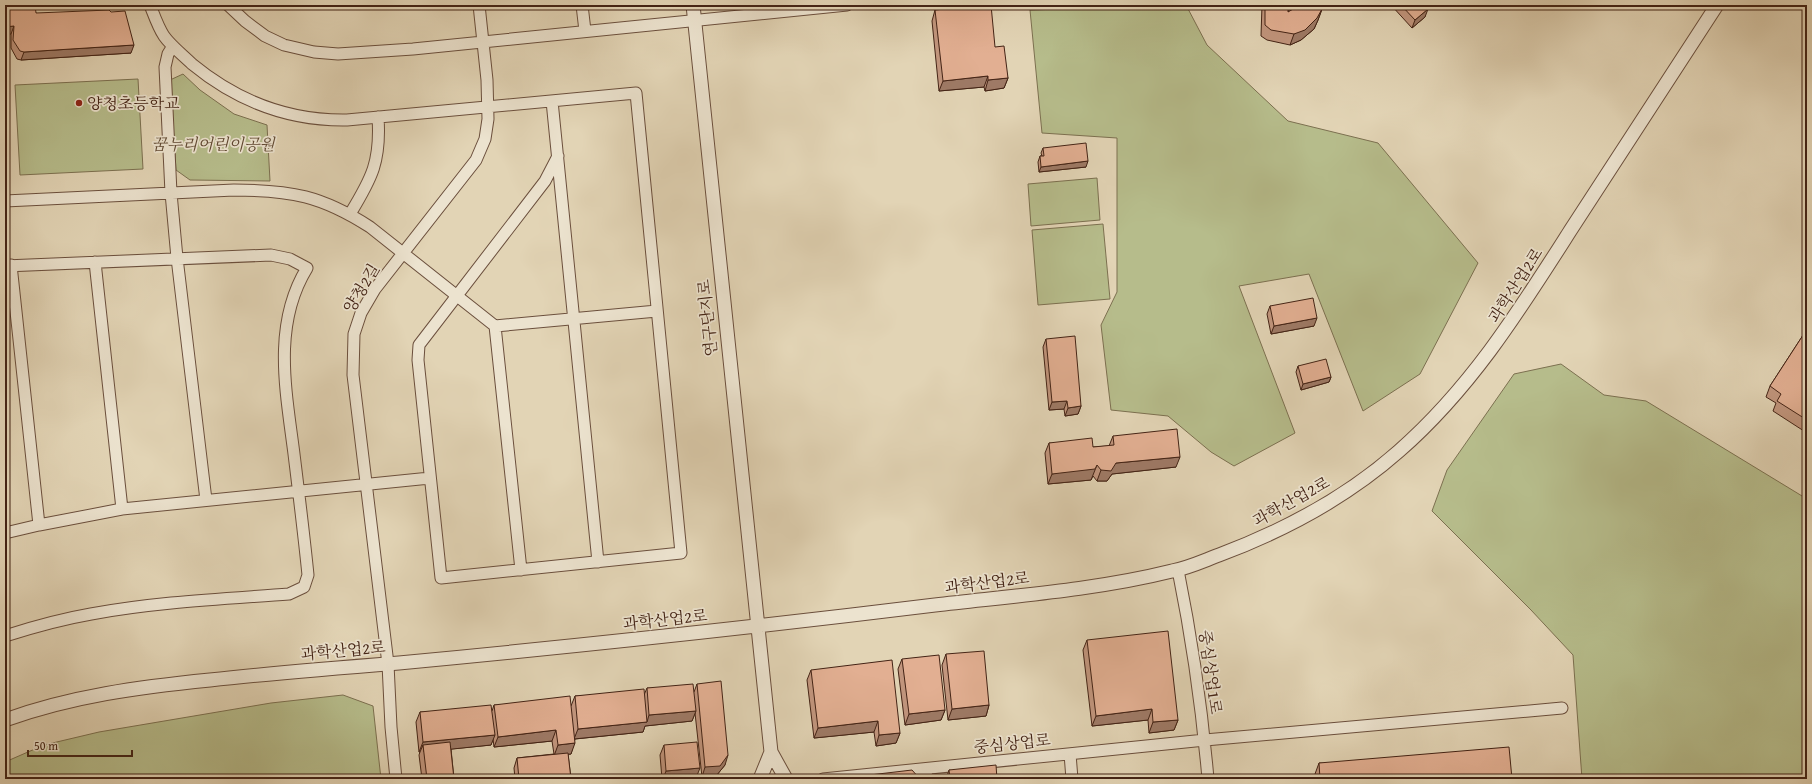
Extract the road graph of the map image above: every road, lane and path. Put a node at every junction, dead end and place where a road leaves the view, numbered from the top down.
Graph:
1 (150, 5) edge
2 (228, 5) edge
3 (479, 5) edge
4 (582, 5) edge
5 (693, 5) edge
6 (847, 5) edge
7 (1717, 5) edge
8 (694, 20) junction
9 (585, 31) junction
10 (483, 42) junction
11 (173, 46) junction
12 (552, 101) junction
13 (488, 107) junction
14 (378, 117) junction
15 (558, 156) junction
16 (171, 193) junction
17 (5, 201) edge
18 (350, 214) junction
19 (404, 253) junction
20 (177, 258) junction
21 (95, 262) junction
22 (8, 266) edge
23 (456, 295) junction
24 (657, 311) junction
25 (574, 319) junction
26 (495, 326) junction
27 (430, 478) junction
28 (365, 485) junction
29 (298, 491) junction
30 (206, 500) junction
31 (122, 509) junction
32 (39, 524) junction
33 (5, 533) edge
34 (598, 562) junction
35 (521, 570) junction
36 (1178, 570) junction
37 (758, 626) junction
38 (5, 636) edge
39 (388, 664) junction
40 (1562, 708) dead end
41 (5, 720) edge
42 (1205, 740) junction
43 (771, 752) junction
44 (1070, 754) junction
45 (927, 774) edge
46 (396, 779) edge
47 (760, 779) edge
48 (786, 779) edge
49 (823, 779) edge
50 (1072, 779) edge
51 (1208, 779) edge

1 - 11 street
2 - 10 street
3 - 10 street, 양청2길
4 - 9 street
5 - 8 street, 연구단지로
6 - 8 street
7 - 36 street, 과학산업2로
8 - 9 street
8 - 37 street, 연구단지로
9 - 10 street
10 - 13 street, 양청2길
11 - 14 street
11 - 16 street
12 - 13 street
12 - 15 street
12 - 24 street
13 - 14 street
13 - 19 street, 양청2길
14 - 18 street
15 - 23 street
15 - 25 street
16 - 17 street
16 - 18 street
16 - 20 street
18 - 19 street
19 - 23 street
19 - 28 street, 양청2길
20 - 21 street
20 - 29 street
20 - 30 street
21 - 22 street
21 - 31 street
22 - 32 street
23 - 26 street
23 - 27 street
24 - 25 street
24 - 34 street
25 - 26 street
25 - 34 street
26 - 35 street
27 - 28 street
27 - 35 street
28 - 29 street
28 - 39 street, 양청2길
29 - 30 street
29 - 38 street
30 - 31 street
31 - 32 street
32 - 33 street
34 - 35 street
36 - 37 street, 과학산업2로
36 - 42 street, 중심상업1로
37 - 39 street, 과학산업2로
37 - 43 street
39 - 41 street, 과학산업2로
39 - 46 street
40 - 42 street, 중심상업로
42 - 44 street, 중심상업로
42 - 51 street, 중심상업1로
43 - 47 street
43 - 48 street
44 - 45 street, 중심상업로
44 - 50 street
45 - 49 street, 중심상업로

